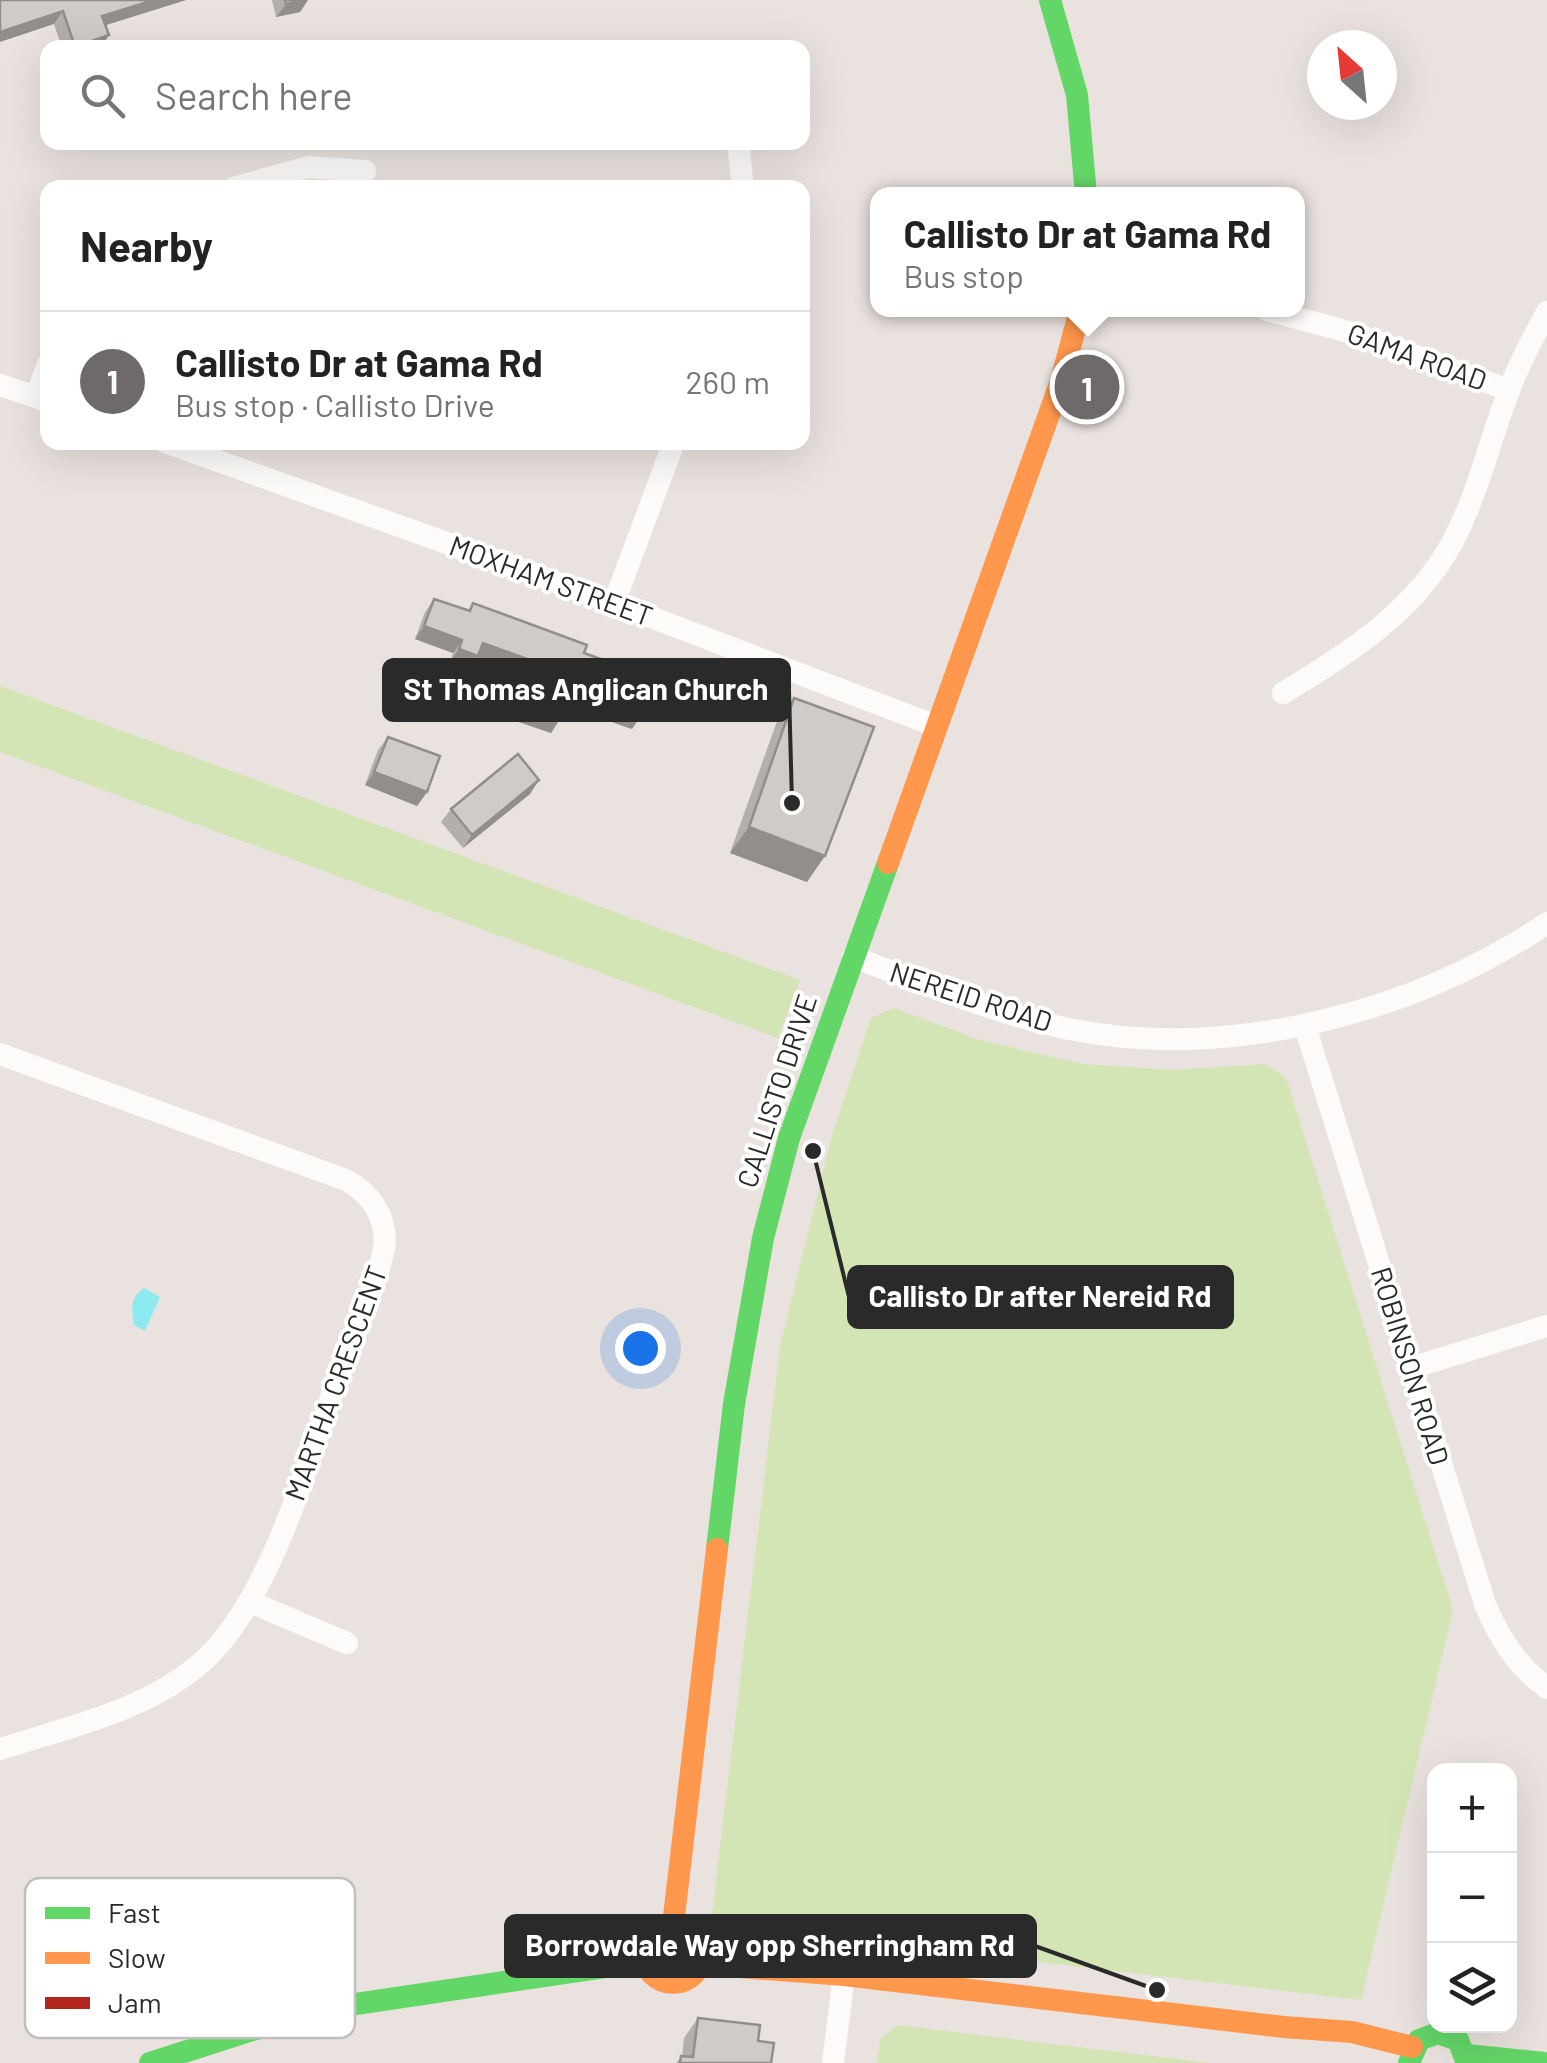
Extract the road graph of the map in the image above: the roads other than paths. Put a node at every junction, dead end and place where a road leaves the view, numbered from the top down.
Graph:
1 (1050, 0) edge
2 (739, 150) edge
3 (365, 171) dead end
4 (262, 180) edge
5 (743, 180) edge
6 (1085, 187) edge
7 (1547, 312) edge
8 (1079, 317) edge
9 (1293, 317) edge
10 (0, 384) edge
11 (1508, 390) junction
12 (40, 397) edge
13 (187, 450) edge
14 (671, 450) edge
15 (614, 603) junction
16 (1283, 693) dead end
17 (936, 726) junction
18 (1547, 922) edge
19 (853, 957) junction
20 (1305, 1026) junction
21 (0, 1054) edge
22 (1547, 1326) edge
23 (1411, 1368) junction
24 (250, 1602) junction
25 (347, 1643) dead end
26 (1547, 1688) edge
27 (0, 1749) edge
28 (673, 1925) junction
29 (646, 1961) junction
30 (700, 1964) junction
31 (844, 1975) junction
32 (355, 2004) edge
33 (229, 2038) edge
34 (1411, 2055) edge
35 (1467, 2059) edge
36 (150, 2063) edge
37 (833, 2063) edge
38 (1544, 2063) edge

1 - 6 street
2 - 5 street
3 - 4 street
7 - 11 street
8 - 17 street, CALLISTO DRIVE
9 - 11 street, GAMA ROAD
10 - 12 street
11 - 16 street
13 - 15 street, MOXHAM STREET
14 - 15 street
15 - 17 street, MOXHAM STREET
17 - 19 street, CALLISTO DRIVE
18 - 20 street, NEREID ROAD
19 - 20 street, NEREID ROAD
19 - 28 street, CALLISTO DRIVE
20 - 23 street, ROBINSON ROAD
21 - 24 street, MARTHA CRESCENT
22 - 23 street
23 - 26 street, ROBINSON ROAD
24 - 25 street
24 - 27 street, MARTHA CRESCENT
28 - 29 street
28 - 30 street
29 - 30 street
29 - 32 street
30 - 31 street
31 - 34 street
31 - 37 street
33 - 36 street
34 - 35 street
35 - 38 street

